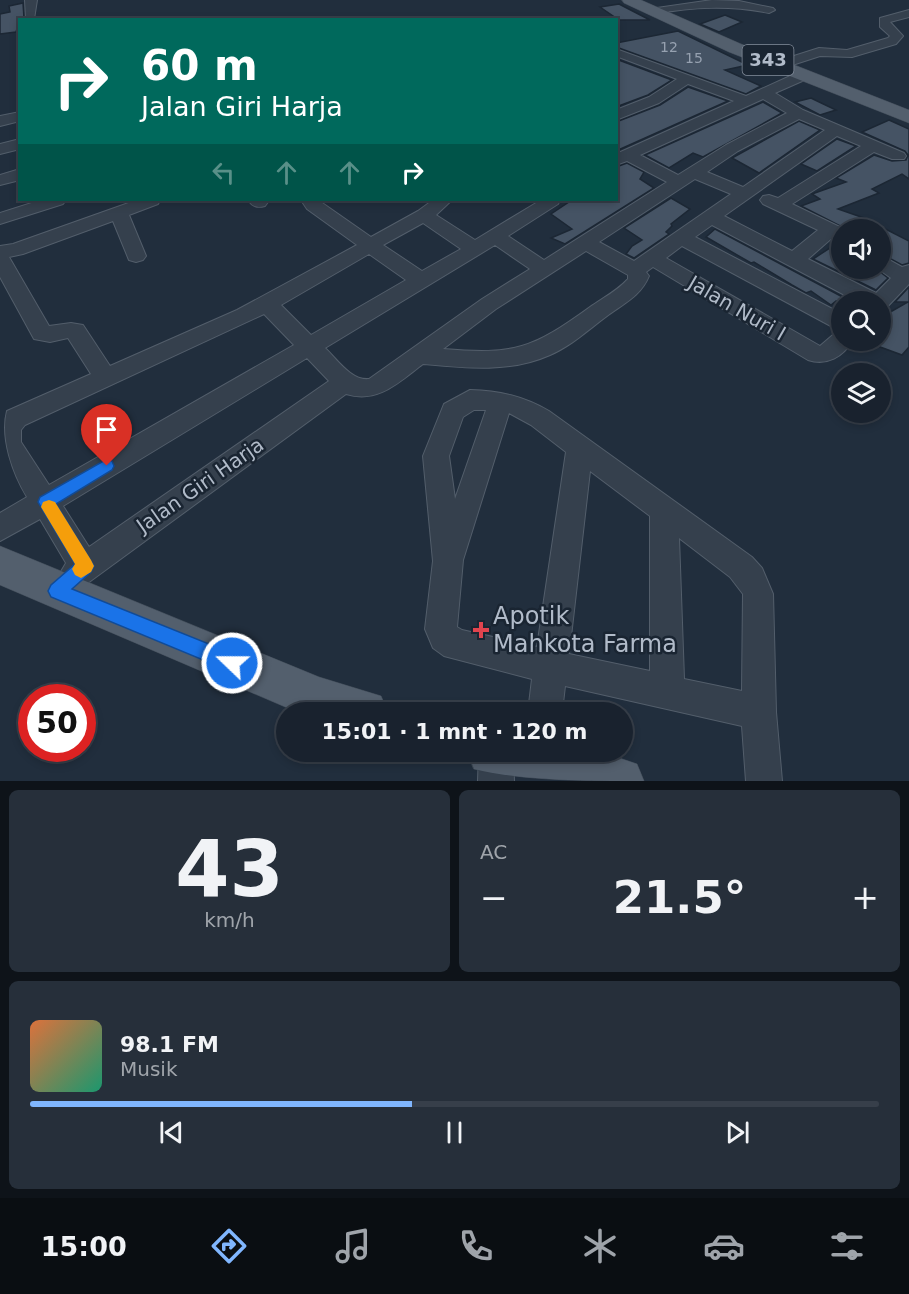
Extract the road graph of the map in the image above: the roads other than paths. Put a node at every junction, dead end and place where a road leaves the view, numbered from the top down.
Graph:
1 (31, 0) edge
2 (629, 0) edge
3 (769, 10) dead end
4 (654, 11) junction
5 (909, 13) edge
6 (30, 17) dead end
7 (618, 52) dead end
8 (780, 65) junction
9 (804, 75) junction
10 (686, 79) junction
11 (764, 93) junction
12 (746, 101) junction
13 (798, 113) junction
14 (618, 115) edge
15 (18, 116) edge
16 (909, 117) edge
17 (0, 120) edge
18 (835, 130) junction
19 (18, 144) edge
20 (872, 146) junction
21 (0, 149) edge
22 (898, 156) dead end
23 (622, 158) edge
24 (18, 175) edge
25 (686, 177) junction
26 (0, 180) edge
27 (746, 191) junction
28 (54, 201) edge
29 (149, 201) edge
30 (310, 201) edge
31 (443, 201) edge
32 (550, 201) edge
33 (779, 204) junction
34 (118, 211) junction
35 (424, 215) junction
36 (709, 216) junction
37 (0, 219) edge
38 (0, 224) edge
39 (831, 230) edge
40 (831, 235) edge
41 (495, 236) junction
42 (680, 237) junction
43 (370, 243) junction
44 (586, 243) junction
45 (475, 249) junction
46 (5, 254) edge
47 (136, 256) dead end
48 (795, 259) junction
49 (643, 264) junction
50 (891, 267) edge
51 (544, 269) junction
52 (907, 275) edge
53 (420, 280) junction
54 (857, 291) edge
55 (890, 291) edge
56 (8, 294) edge
57 (266, 303) junction
58 (831, 318) edge
59 (310, 347) junction
60 (831, 351) edge
61 (418, 355) junction
62 (105, 376) junction
63 (345, 382) junction
64 (501, 401) junction
65 (580, 448) junction
66 (46, 502) junction
67 (664, 510) junction
68 (0, 528) edge
69 (448, 561) junction
70 (0, 565) edge
71 (71, 578) junction
72 (550, 667) junction
73 (667, 692) junction
74 (330, 702) edge
75 (537, 702) edge
76 (759, 712) junction
77 (555, 762) edge
78 (620, 781) edge
79 (764, 781) edge

1 - 6 street
2 - 4 main road, 343
3 - 4 street
4 - 8 main road, 343
5 - 8 street
7 - 10 street
8 - 9 main road, 343
9 - 11 street
9 - 16 main road, 343
10 - 12 street
10 - 14 street
11 - 12 street
11 - 13 street
12 - 23 street
13 - 18 street
13 - 25 street
15 - 17 street
18 - 20 street
18 - 27 street
19 - 21 street
20 - 22 street
20 - 33 street
23 - 25 street
24 - 26 street
25 - 27 street
25 - 44 street
27 - 33 street
27 - 36 street
28 - 37 street
29 - 34 street
30 - 43 street
31 - 35 street
32 - 41 street
33 - 39 street
34 - 46 street
34 - 47 street
35 - 43 street
35 - 45 street
36 - 42 street
36 - 48 street
38 - 46 street
40 - 48 street
41 - 45 street
41 - 51 street
42 - 49 street
42 - 58 street
43 - 53 street
43 - 57 street
44 - 49 street, Jalan Nuri I
44 - 51 street
45 - 53 street
46 - 56 street
48 - 54 street
49 - 60 street, Jalan Nuri I
49 - 61 street
50 - 52 street
51 - 61 street
52 - 55 street
53 - 59 street
56 - 62 street
57 - 59 street
57 - 62 street
59 - 63 street
59 - 66 street
61 - 63 street
62 - 66 street
63 - 71 street, Jalan Giri Harja
64 - 65 street
64 - 69 street
64 - 69 street
65 - 67 street
65 - 72 street
66 - 68 street
66 - 71 street
67 - 73 street
67 - 76 street
69 - 72 street
70 - 71 main road
71 - 74 main road
72 - 73 street
72 - 75 street
73 - 76 street
76 - 79 street
77 - 78 main road

